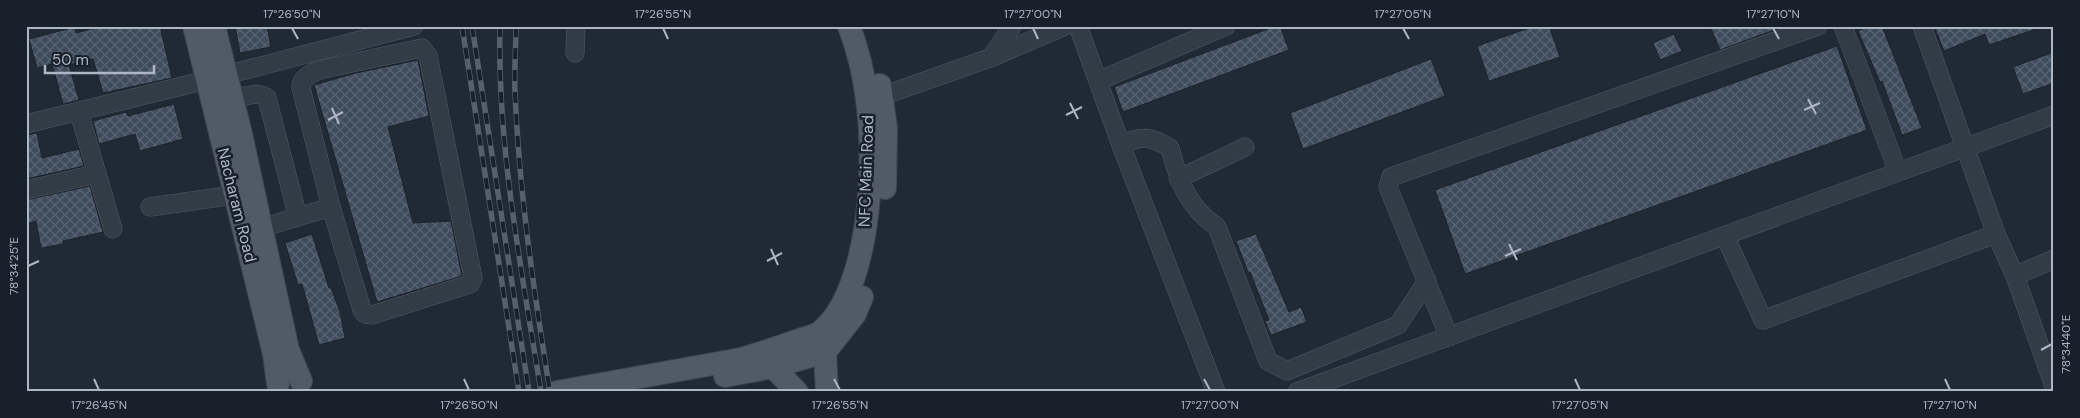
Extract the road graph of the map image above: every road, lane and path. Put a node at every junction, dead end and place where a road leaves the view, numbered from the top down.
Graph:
1 (194, 26) edge
2 (214, 26) edge
3 (414, 26) edge
4 (576, 26) edge
5 (849, 26) edge
6 (864, 26) edge
7 (1012, 26) edge
8 (1065, 26) edge
9 (1078, 26) edge
10 (1226, 26) edge
11 (1818, 26) edge
12 (1843, 26) edge
13 (1922, 26) edge
14 (575, 53) dead end
15 (990, 58) junction
16 (217, 77) junction
17 (1098, 81) junction
18 (882, 96) junction
19 (232, 100) junction
20 (79, 112) junction
21 (2054, 115) edge
22 (26, 124) edge
23 (1120, 145) junction
24 (1245, 147) dead end
25 (1966, 147) junction
26 (1898, 172) junction
27 (96, 174) junction
28 (1178, 179) junction
29 (26, 190) edge
30 (234, 195) junction
31 (150, 207) dead end
32 (331, 207) junction
33 (298, 216) junction
34 (113, 230) dead end
35 (256, 233) junction
36 (1996, 234) junction
37 (1725, 236) junction
38 (2054, 259) edge
39 (2015, 276) junction
40 (1427, 281) junction
41 (1450, 337) junction
42 (822, 342) junction
43 (769, 360) junction
44 (310, 386) edge
45 (2054, 386) edge
46 (274, 388) edge
47 (557, 392) edge
48 (636, 392) edge
49 (798, 392) edge
50 (827, 392) edge
51 (1216, 392) edge
52 (1298, 392) edge

1 - 16 main road, Nacharam Road
2 - 16 main road, Nacharam Road
3 - 16 street
4 - 14 street
5 - 42 main road, NFC Main Road
6 - 18 main road, NFC Main Road
7 - 15 street
8 - 15 street
9 - 17 street
10 - 17 street
11 - 40 street
12 - 26 street
13 - 25 street
15 - 18 street
16 - 19 main road, Nacharam Road
16 - 20 street
16 - 30 main road, Nacharam Road
17 - 23 street
18 - 42 main road, NFC Main Road
19 - 33 street
19 - 35 main road, Nacharam Road
20 - 22 street
20 - 27 street
21 - 25 street
23 - 28 street
23 - 51 street
24 - 28 street
25 - 26 street
25 - 36 street
26 - 37 street
27 - 29 street
27 - 34 street
28 - 40 street
30 - 31 street
30 - 35 main road, Nacharam Road
32 - 32 street
32 - 33 street
33 - 35 street
35 - 44 main road, Nacharam Road
35 - 46 main road, Nacharam Road
36 - 37 street
36 - 39 street
37 - 41 street
38 - 39 street
39 - 45 street
40 - 41 street
41 - 52 street
42 - 43 main road
42 - 50 main road
43 - 47 main road
43 - 48 main road
43 - 49 main road
44 - 46 main road

